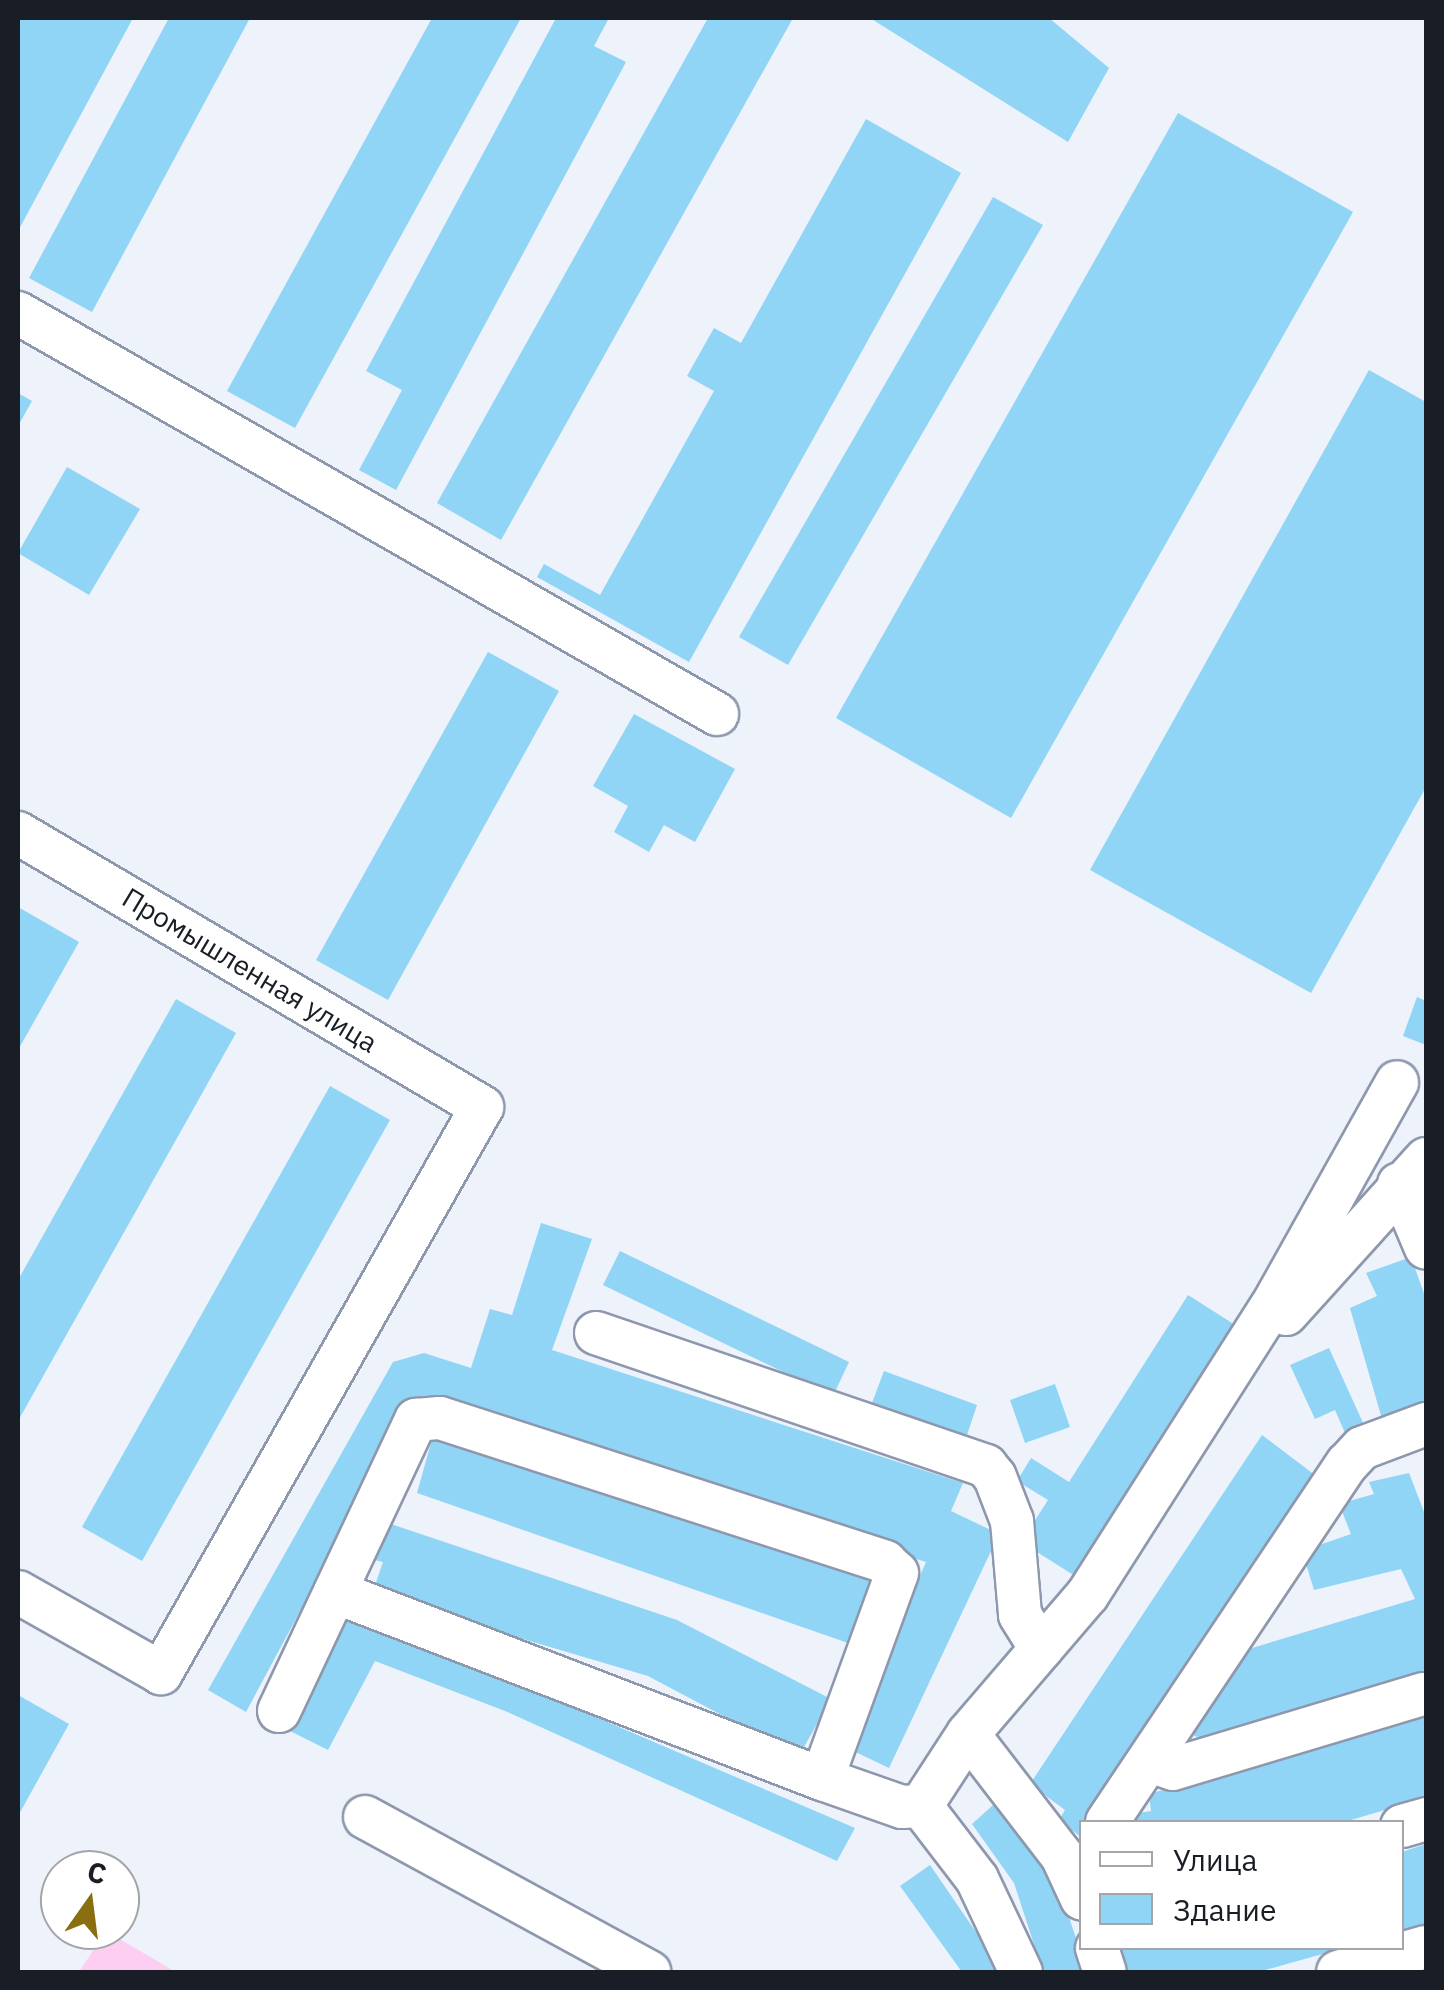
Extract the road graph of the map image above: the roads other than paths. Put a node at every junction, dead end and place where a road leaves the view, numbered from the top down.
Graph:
1 (18, 313) edge
2 (716, 714) dead end
3 (18, 833) edge
4 (1397, 1082) dead end
5 (1413, 1172) edge
6 (1426, 1248) edge
7 (596, 1333) dead end
8 (1248, 1345) junction
9 (1426, 1424) edge
10 (18, 1592) edge
11 (335, 1592) junction
12 (1042, 1649) junction
13 (1424, 1694) dead end
14 (279, 1712) dead end
15 (968, 1734) junction
16 (1152, 1762) junction
17 (822, 1779) junction
18 (921, 1806) junction
19 (365, 1817) dead end
20 (1108, 1820) edge
21 (1079, 1881) edge
22 (1426, 1948) edge
23 (649, 1972) edge
24 (1022, 1972) edge
25 (1338, 1972) edge

1 - 2 street
3 - 10 street, Промышленная улица
4 - 8 street
5 - 6 street
5 - 8 street
7 - 12 street
8 - 12 street
9 - 16 street
11 - 14 street
11 - 17 street
11 - 17 street
12 - 15 street
13 - 16 street
15 - 18 street
15 - 21 street
16 - 20 street
17 - 18 street
18 - 24 street
19 - 23 street
22 - 25 street

